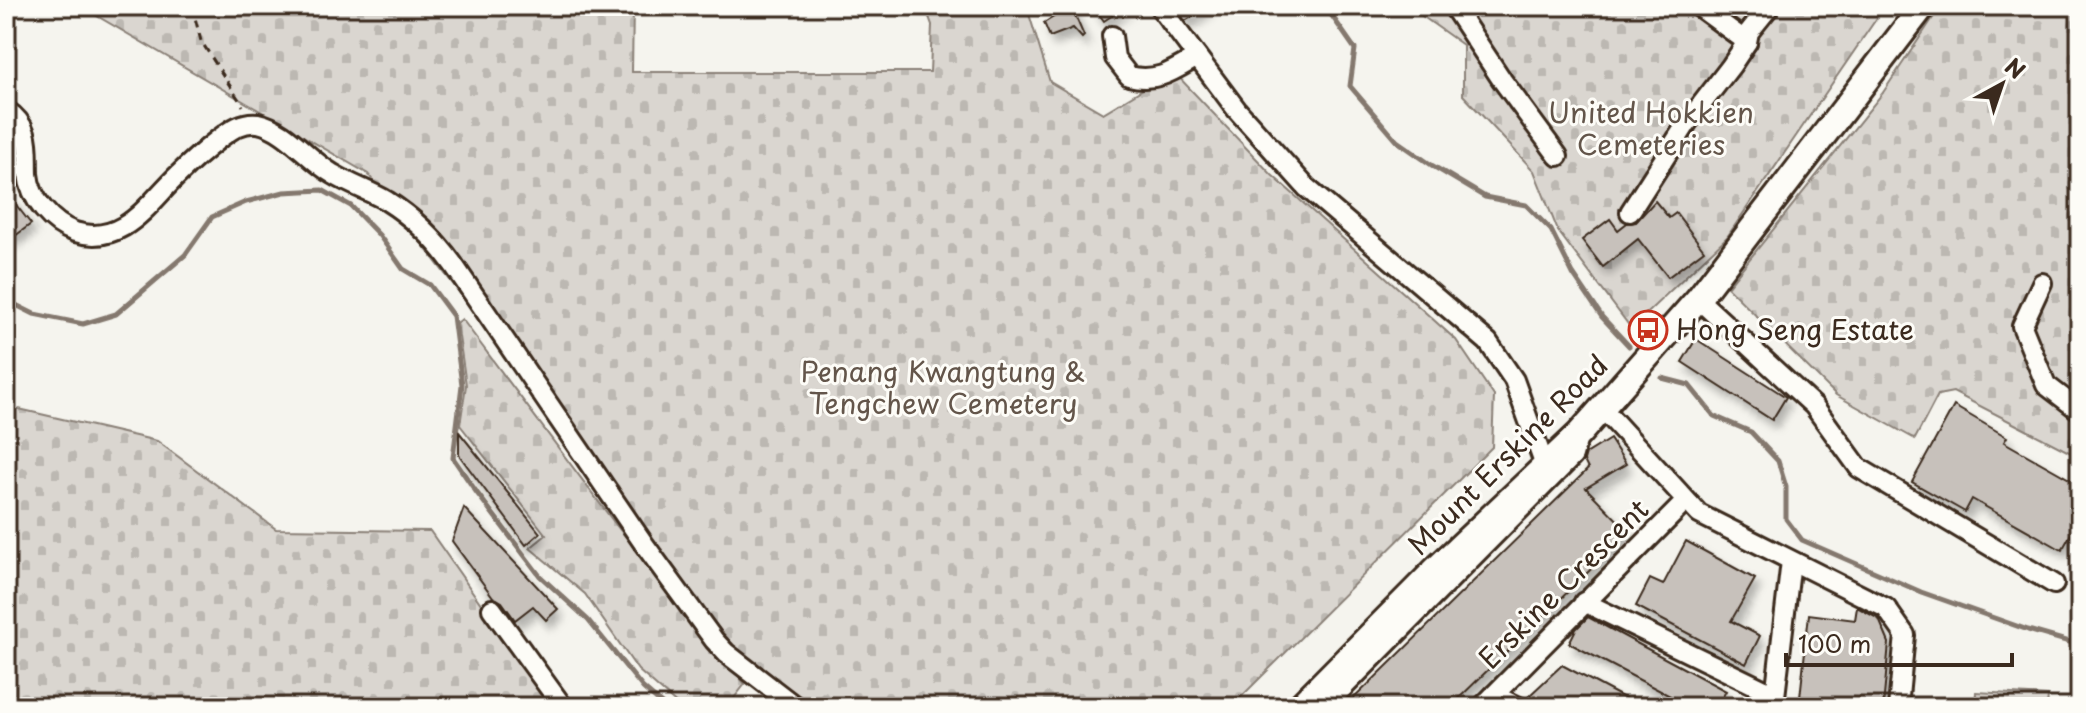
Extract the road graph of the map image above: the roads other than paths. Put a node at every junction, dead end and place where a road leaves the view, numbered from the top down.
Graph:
1 (1159, 6) edge
2 (1453, 6) edge
3 (1698, 6) edge
4 (1770, 6) edge
5 (1923, 6) edge
6 (1112, 36) dead end
7 (1747, 42) junction
8 (1197, 57) junction
9 (6, 110) edge
10 (1558, 156) dead end
11 (1630, 212) dead end
12 (2042, 283) dead end
13 (1698, 299) junction
14 (1602, 408) junction
15 (2080, 411) edge
16 (1579, 434) junction
17 (1545, 466) junction
18 (1686, 501) junction
19 (1791, 561) junction
20 (2054, 584) dead end
21 (1584, 602) junction
22 (492, 609) dead end
23 (1488, 701) edge
24 (1775, 701) edge
25 (1316, 705) edge
26 (563, 707) edge
27 (796, 707) edge
28 (1519, 707) edge
29 (1898, 707) edge

1 - 8 street
2 - 10 street
3 - 7 street
4 - 7 street
5 - 13 main road, Mount Erskine Road
6 - 8 street
7 - 11 street
8 - 17 street
9 - 27 street
12 - 15 street
13 - 14 main road, Mount Erskine Road
13 - 20 street
14 - 16 main road, Mount Erskine Road
14 - 18 street
16 - 17 main road, Mount Erskine Road
16 - 25 street
17 - 25 main road, Mount Erskine Road
18 - 19 street
18 - 21 street, Erskine Crescent
19 - 24 street
19 - 29 street
21 - 23 street, Erskine Crescent
21 - 24 street
22 - 26 street
23 - 28 street

